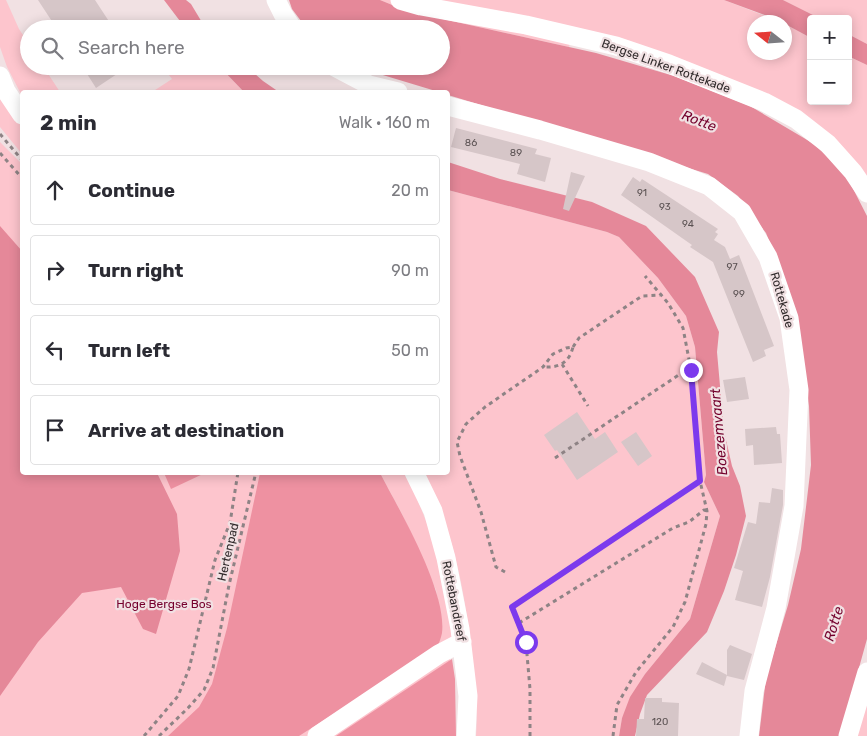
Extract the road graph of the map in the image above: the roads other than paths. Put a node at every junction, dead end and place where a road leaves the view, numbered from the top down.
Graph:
1 (276, 0) edge
2 (400, 0) edge
3 (287, 20) edge
4 (350, 75) edge
5 (0, 76) edge
6 (390, 90) edge
7 (450, 107) edge
8 (20, 112) edge
9 (867, 193) edge
10 (415, 475) edge
11 (462, 642) junction
12 (867, 672) edge
13 (317, 736) edge
14 (466, 736) edge
15 (749, 736) edge
16 (848, 736) edge

1 - 3 street
2 - 9 street, Bergse Linker Rottekade
4 - 6 street
5 - 8 street
7 - 15 street, Rottekade
10 - 11 street, Rottebandreef
11 - 13 street
11 - 14 street, Rottebandreef
12 - 16 street

